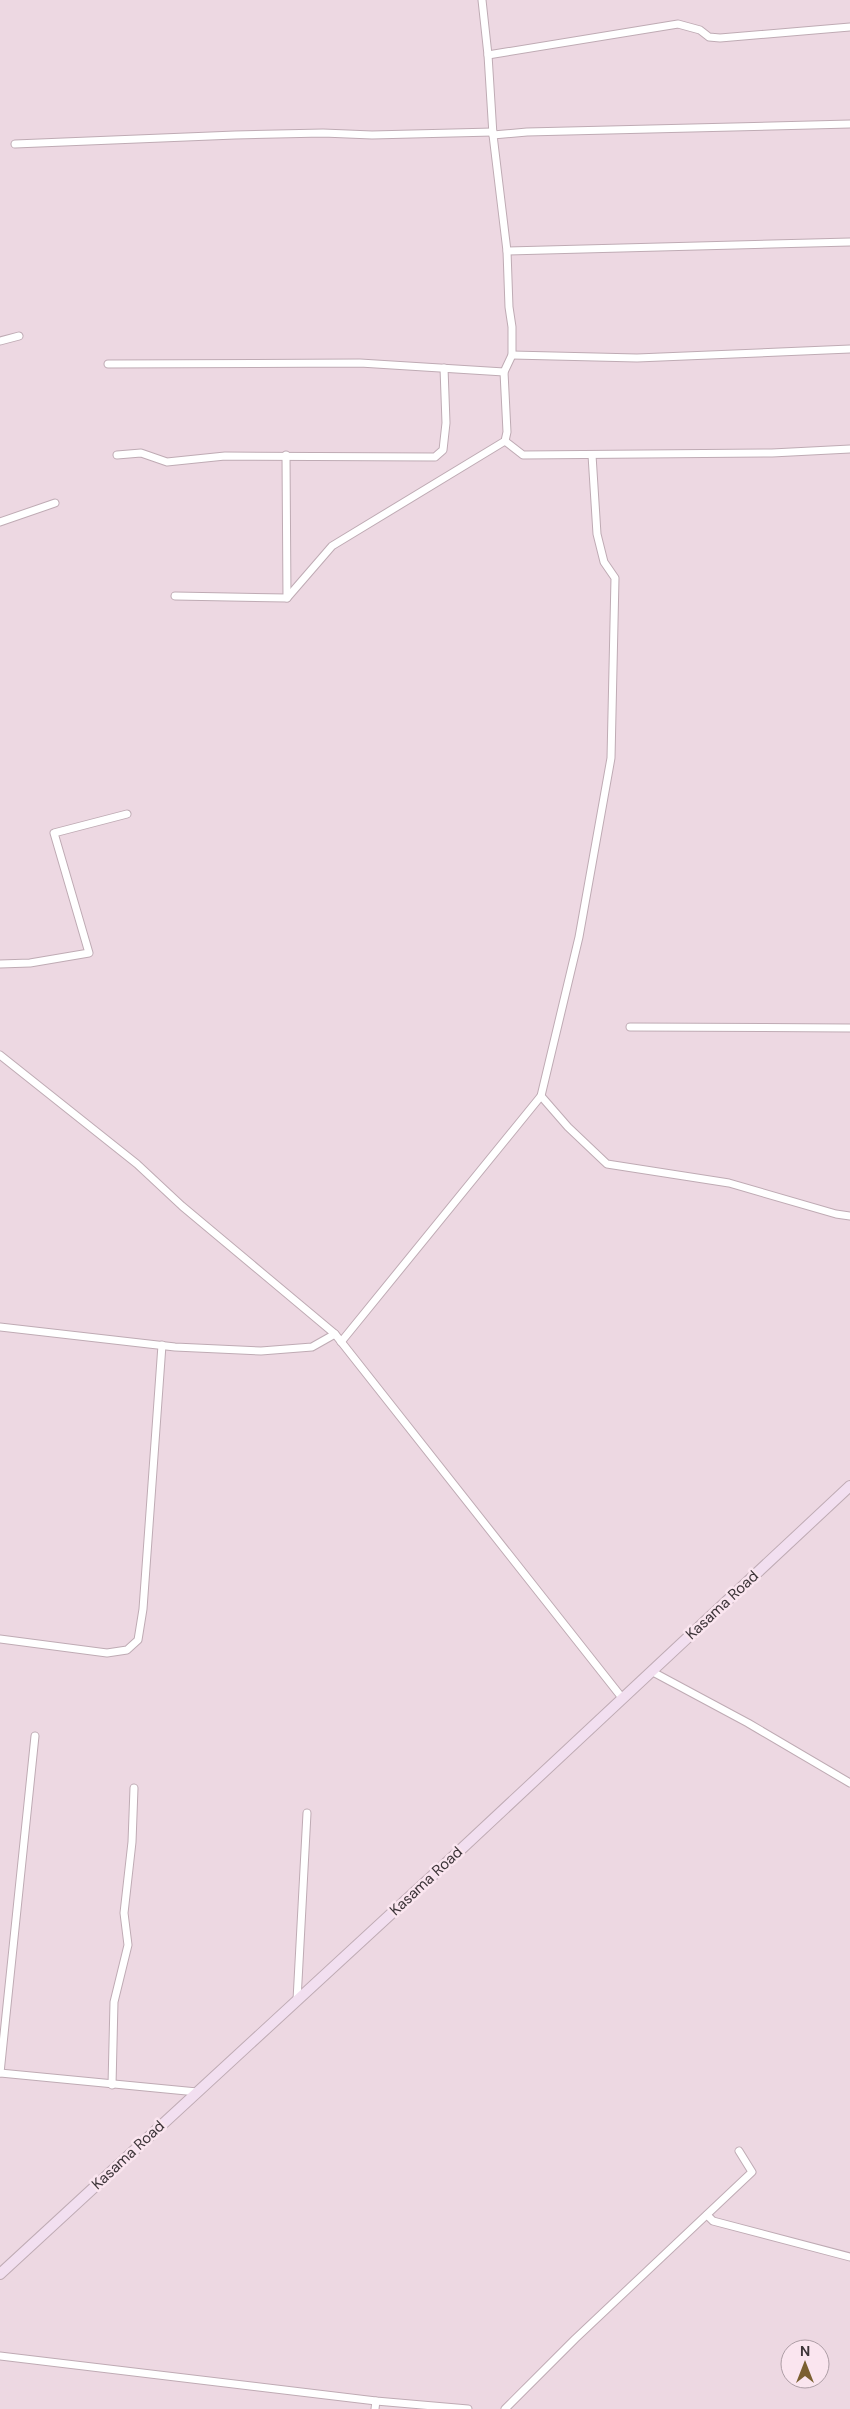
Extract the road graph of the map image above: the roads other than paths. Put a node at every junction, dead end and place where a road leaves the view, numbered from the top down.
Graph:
1 (482, 0) edge
2 (850, 27) edge
3 (488, 55) junction
4 (850, 124) edge
5 (493, 134) junction
6 (16, 144) dead end
7 (850, 242) edge
8 (508, 251) junction
9 (19, 336) dead end
10 (0, 341) edge
11 (850, 349) edge
12 (512, 355) junction
13 (108, 364) dead end
14 (444, 368) junction
15 (504, 372) junction
16 (505, 441) junction
17 (850, 449) edge
18 (117, 455) dead end
19 (286, 455) junction
20 (592, 455) junction
21 (55, 503) dead end
22 (0, 522) edge
23 (175, 596) dead end
24 (287, 598) junction
25 (127, 814) dead end
26 (0, 964) edge
27 (630, 1027) dead end
28 (850, 1028) edge
29 (0, 1055) edge
30 (542, 1096) junction
31 (850, 1216) edge
32 (0, 1327) edge
33 (335, 1334) junction
34 (341, 1342) junction
35 (162, 1345) junction
36 (850, 1486) edge
37 (0, 1639) edge
38 (651, 1671) junction
39 (623, 1699) junction
40 (35, 1736) dead end
41 (850, 1783) edge
42 (134, 1788) dead end
43 (306, 1813) dead end
44 (297, 2000) junction
45 (0, 2073) edge
46 (112, 2085) junction
47 (197, 2092) junction
48 (739, 2151) dead end
49 (707, 2214) junction
50 (850, 2257) edge
51 (0, 2274) edge
52 (0, 2356) edge
53 (376, 2405) edge
54 (468, 2409) edge
55 (505, 2409) edge

1 - 3 street
2 - 3 street
3 - 5 street
4 - 5 street
5 - 6 street
5 - 8 street
7 - 8 street
8 - 12 street
9 - 10 street
11 - 12 street
12 - 15 street
13 - 14 street
14 - 15 street
14 - 19 street
15 - 16 street
16 - 20 street
16 - 24 street
17 - 20 street
18 - 19 street
19 - 24 street
20 - 30 street
21 - 22 street
23 - 24 street
25 - 26 street
27 - 28 street
29 - 33 street
30 - 31 street
30 - 34 street
32 - 35 street
33 - 34 street
33 - 35 street
34 - 39 street
35 - 37 street
36 - 38 street, Kasama Road
38 - 39 street, Kasama Road
38 - 41 street
39 - 44 street, Kasama Road
40 - 45 street
42 - 46 street
43 - 44 street
44 - 47 street, Kasama Road
45 - 46 street
46 - 47 street
47 - 51 street, Kasama Road
48 - 49 street
49 - 50 street
49 - 55 street
52 - 53 street
53 - 54 street

